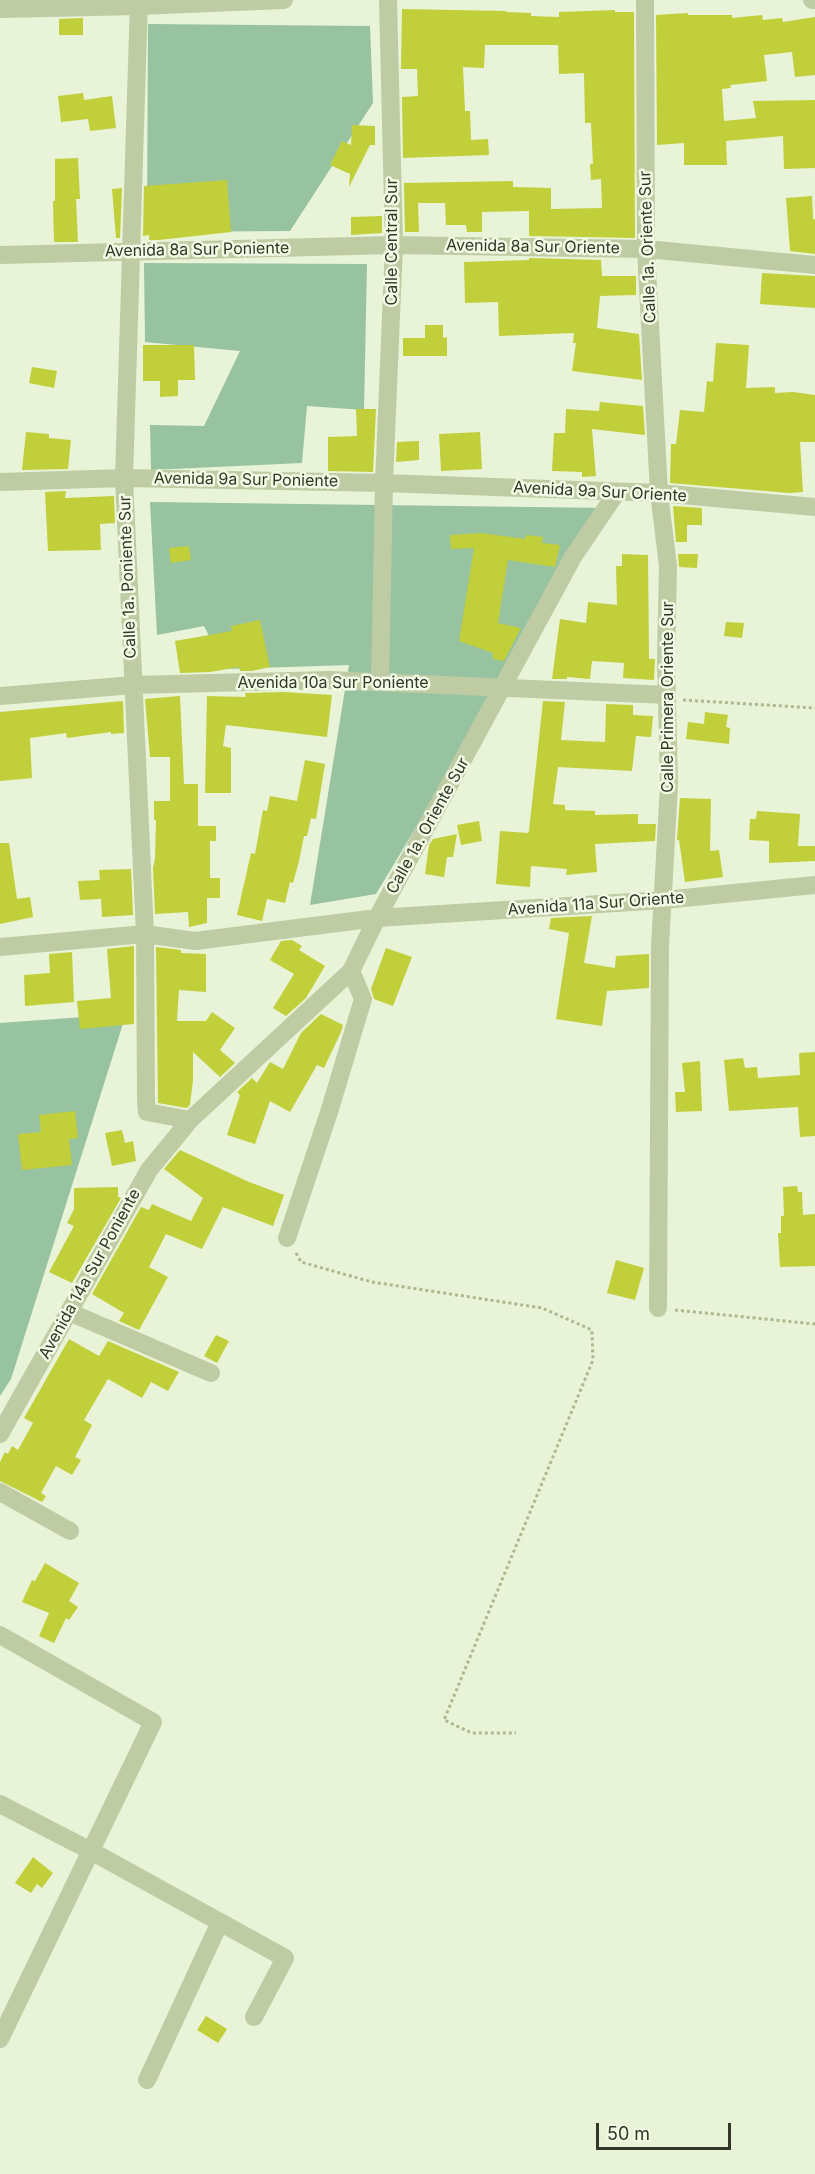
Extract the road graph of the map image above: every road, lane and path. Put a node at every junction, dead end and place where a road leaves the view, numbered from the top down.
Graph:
1 (284, 0) edge
2 (388, 0) edge
3 (645, 0) edge
4 (139, 3) edge
5 (0, 9) edge
6 (394, 245) junction
7 (646, 249) junction
8 (130, 251) junction
9 (0, 255) edge
10 (815, 265) edge
11 (123, 478) junction
12 (0, 482) edge
13 (384, 483) junction
14 (617, 492) junction
15 (659, 493) junction
16 (815, 507) edge
17 (380, 682) junction
18 (132, 685) junction
19 (504, 687) junction
20 (0, 696) edge
21 (666, 697) junction
22 (815, 708) edge
23 (815, 885) edge
24 (664, 900) junction
25 (377, 918) junction
26 (146, 934) junction
27 (0, 947) edge
28 (351, 971) junction
29 (190, 1120) junction
30 (287, 1238) joint
31 (658, 1308) joint
32 (69, 1312) junction
33 (815, 1324) edge
34 (211, 1373) dead end
35 (0, 1434) edge
36 (0, 1492) edge
37 (70, 1531) dead end
38 (0, 1635) edge
39 (516, 1732) dead end
40 (0, 1804) edge
41 (91, 1851) junction
42 (220, 1922) junction
43 (254, 2017) dead end
44 (0, 2038) edge
45 (147, 2080) dead end

1 - 4 street
2 - 6 street, Calle Central Sur
3 - 7 street, Calle 1a. Oriente Sur
4 - 5 street
4 - 8 street, Calle 1a. Poniente Sur
6 - 7 street, Avenida 8a Sur Oriente
6 - 8 street, Avenida 8a Sur Poniente
6 - 13 street, Calle Central Sur
7 - 10 street, Avenida 8a Sur Oriente
7 - 15 street, Calle 1a. Oriente Sur
8 - 9 street, Avenida 8a Sur Poniente
8 - 11 street, Calle 1a. Poniente Sur
11 - 12 street, Avenida 9a Sur Poniente
11 - 13 street, Avenida 9a Sur Poniente
11 - 18 street, Calle 1a. Poniente Sur
13 - 14 street, Avenida 9a Sur Oriente
13 - 17 street, Calle Central Sur
14 - 15 street, Avenida 9a Sur Oriente
14 - 19 street, Calle 1a. Oriente Sur
15 - 16 street, Avenida 9a Sur Oriente
15 - 21 street, Calle Primera Oriente Sur
17 - 18 street, Avenida 10a Sur Poniente
17 - 19 street, Avenida 10a Sur Poniente
18 - 20 street, Avenida 10a Sur Poniente
18 - 26 street, Calle 1a. Poniente Sur
19 - 21 street, Avenida 10a Sur Poniente
19 - 25 street, Calle 1a. Oriente Sur
21 - 22 path
21 - 24 street, Calle Primera Oriente Sur
23 - 24 street, Avenida 11a Sur Oriente
24 - 25 street, Avenida 11a Sur Oriente
24 - 31 street, Calle Primera Oriente Sur
25 - 26 street, Avenida 11a Sur Oriente
25 - 28 street, Calle 1a. Oriente Sur
26 - 27 street, Avenida 11a Sur Oriente
26 - 29 street, Calle 1a. Poniente Sur
28 - 29 street, Calle 1a. Oriente Sur
28 - 30 street
29 - 32 street, Avenida 14a Sur Poniente
30 - 39 path
31 - 33 path
32 - 34 street
32 - 35 street, Avenida 14a Sur Poniente
36 - 37 street
38 - 41 street
40 - 41 street
41 - 42 street
41 - 44 street
42 - 43 street
42 - 45 street

